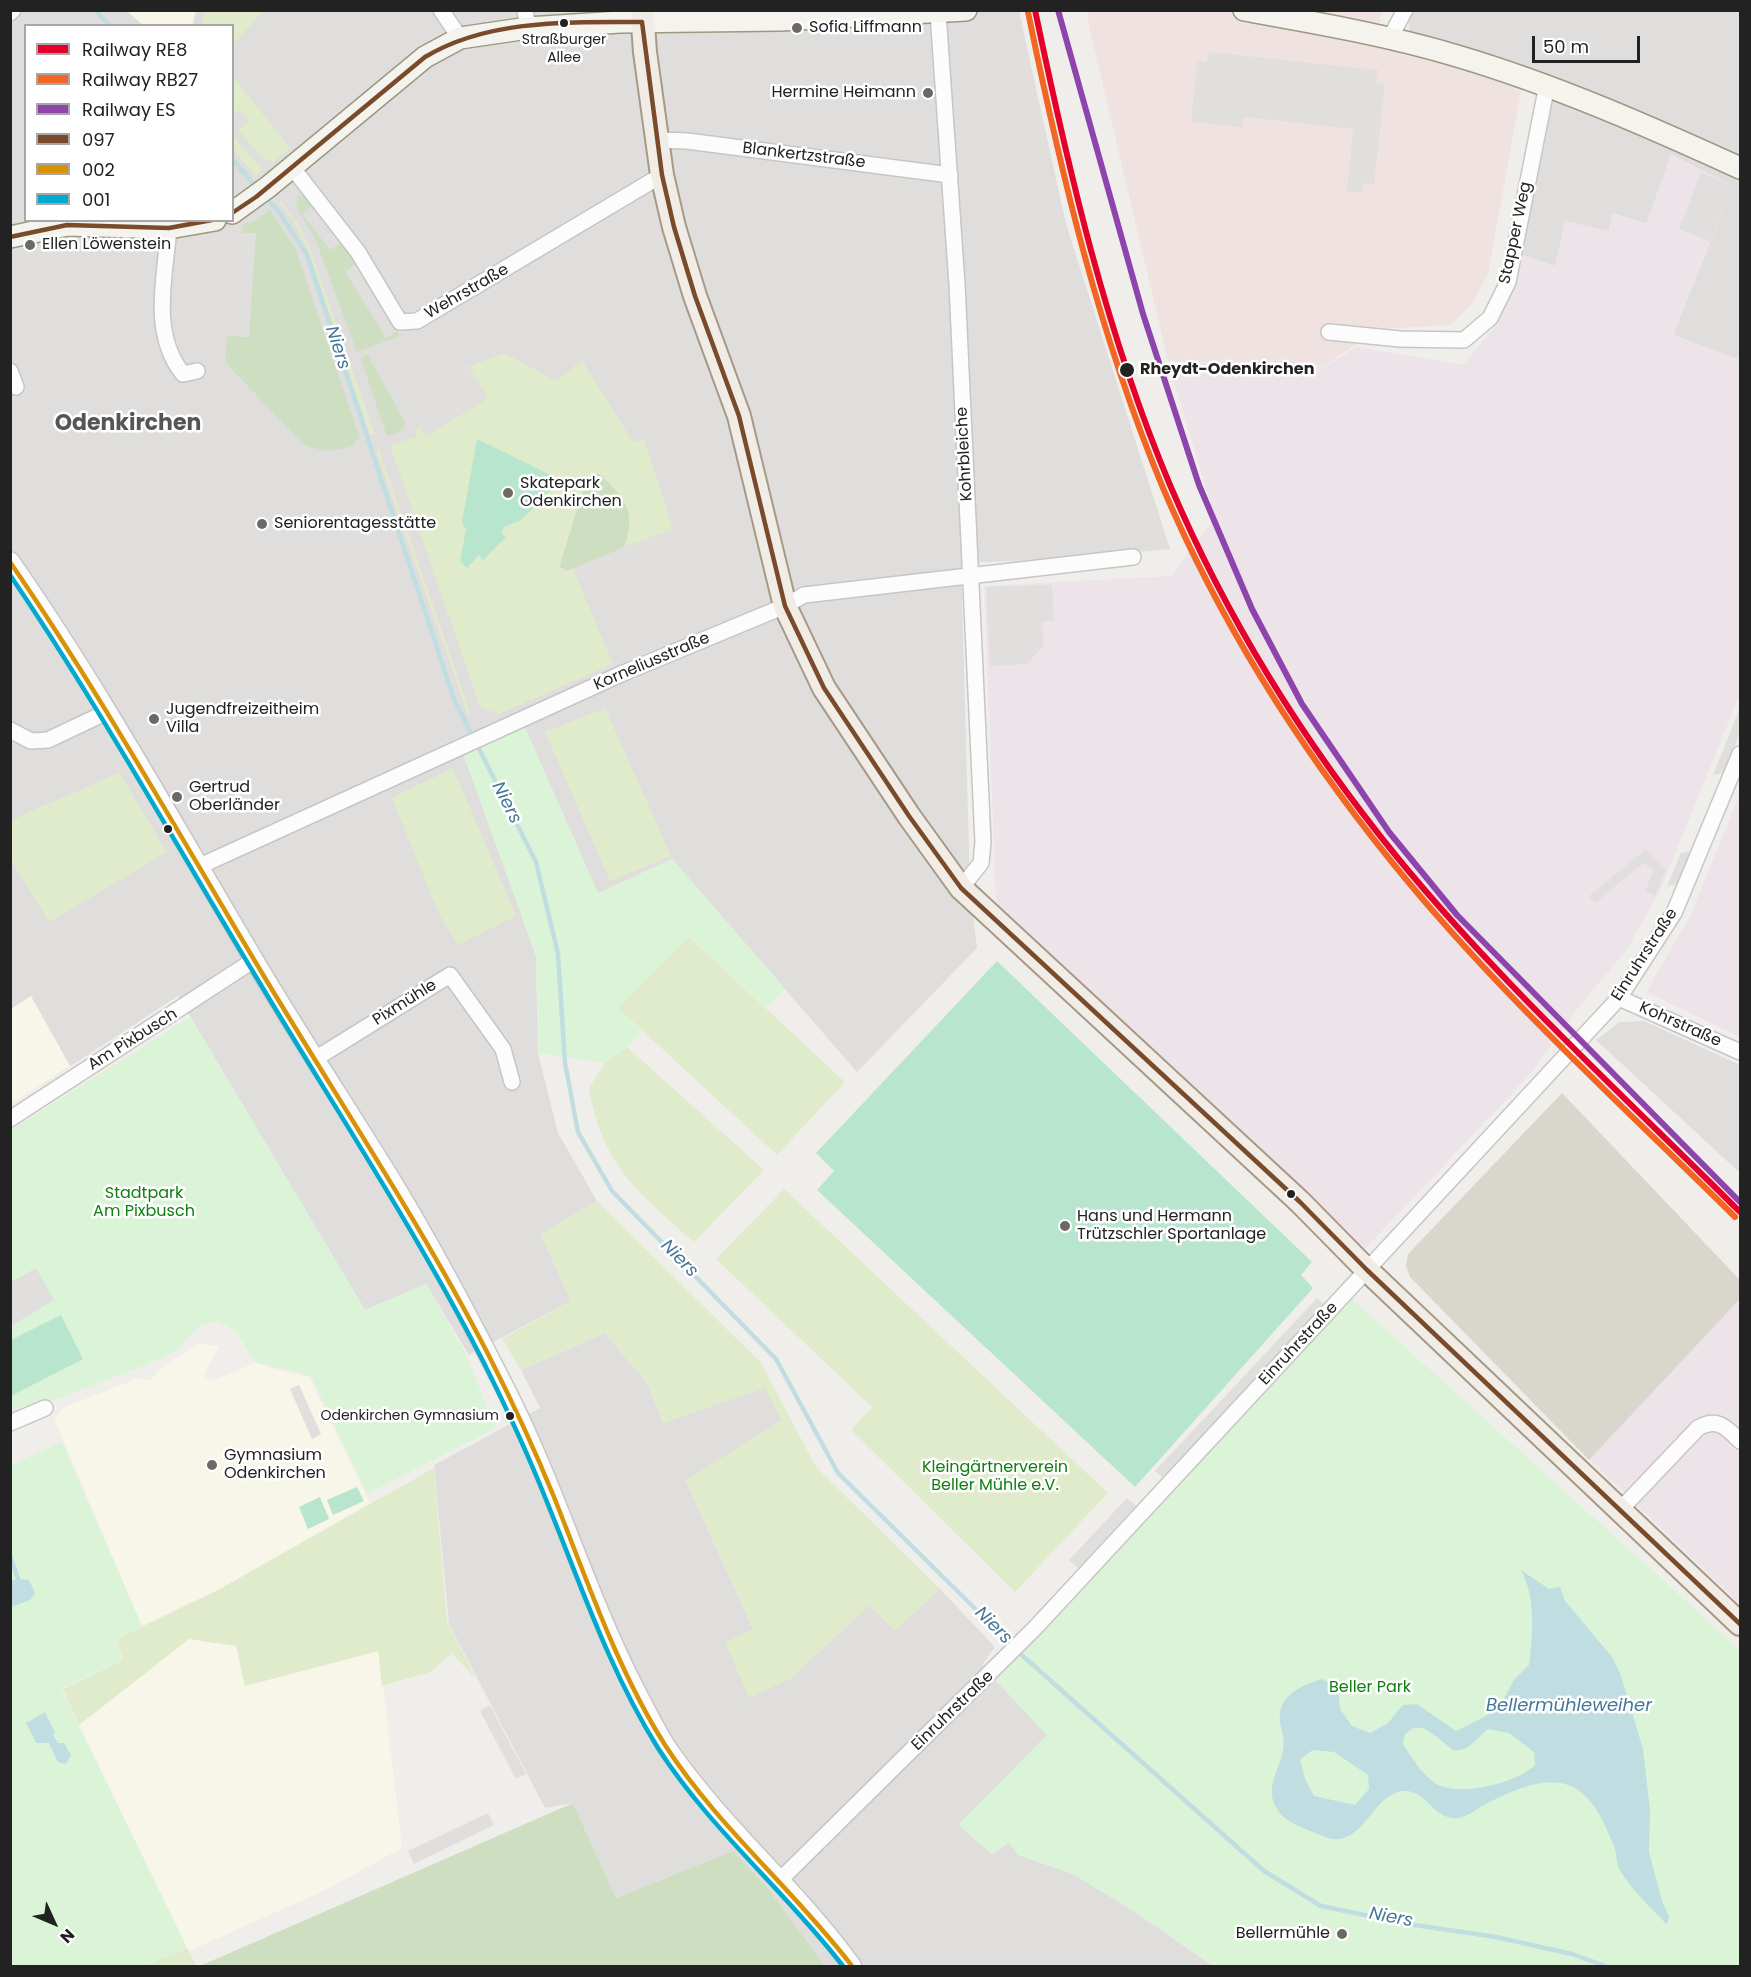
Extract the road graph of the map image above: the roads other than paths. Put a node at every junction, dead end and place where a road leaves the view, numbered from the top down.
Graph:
1 (441, 10) edge
2 (966, 10) edge
3 (1244, 10) edge
4 (1405, 10) edge
5 (938, 12) junction
6 (872, 13) edge
7 (642, 16) edge
8 (527, 19) edge
9 (460, 38) junction
10 (1390, 38) junction
11 (1546, 86) junction
12 (657, 140) junction
13 (292, 167) junction
14 (1740, 168) edge
15 (662, 175) junction
16 (950, 175) junction
17 (234, 212) edge
18 (204, 222) edge
19 (170, 228) junction
20 (10, 237) edge
21 (1329, 332) dead end
22 (10, 371) edge
23 (197, 371) dead end
24 (16, 387) dead end
25 (1133, 557) dead end
26 (10, 561) edge
27 (971, 575) junction
28 (785, 606) junction
29 (107, 712) junction
30 (10, 730) edge
31 (1740, 754) edge
32 (200, 866) junction
33 (961, 888) junction
34 (254, 960) junction
35 (1620, 998) junction
36 (1740, 1052) edge
37 (315, 1059) junction
38 (512, 1082) dead end
39 (10, 1119) edge
40 (1368, 1270) junction
41 (45, 1408) dead end
42 (10, 1423) edge
43 (1740, 1441) edge
44 (1620, 1510) junction
45 (1740, 1624) edge
46 (780, 1880) junction
47 (852, 1966) edge

1 - 9 street
2 - 5 main road
3 - 10 main road
4 - 10 street
5 - 6 main road
5 - 16 street, Kohrbleiche
6 - 7 main road
7 - 8 main road
7 - 12 main road
8 - 9 main road
9 - 13 main road
10 - 11 main road
11 - 14 main road
11 - 21 street, Stapper Weg
12 - 15 main road
12 - 16 street, Blankertzstraße
13 - 15 street, Wehrstraße
13 - 17 main road
15 - 28 main road
16 - 27 street, Kohrbleiche
18 - 19 main road
19 - 20 main road
19 - 23 street
22 - 24 street
25 - 27 street, Korneliusstraße
26 - 29 street
27 - 28 street, Korneliusstraße
27 - 33 street, Kohrbleiche
28 - 32 street, Korneliusstraße
28 - 33 main road
29 - 30 street
29 - 32 street
31 - 35 street, Einruhrstraße
32 - 34 street
33 - 40 main road
34 - 37 street
34 - 39 street, Am Pixbusch
35 - 36 street, Kohrstraße
35 - 40 street, Einruhrstraße
37 - 38 street, Pixmühle
37 - 46 street
40 - 44 main road
40 - 46 street, Einruhrstraße
41 - 42 street
43 - 44 street
44 - 45 main road
46 - 47 street

